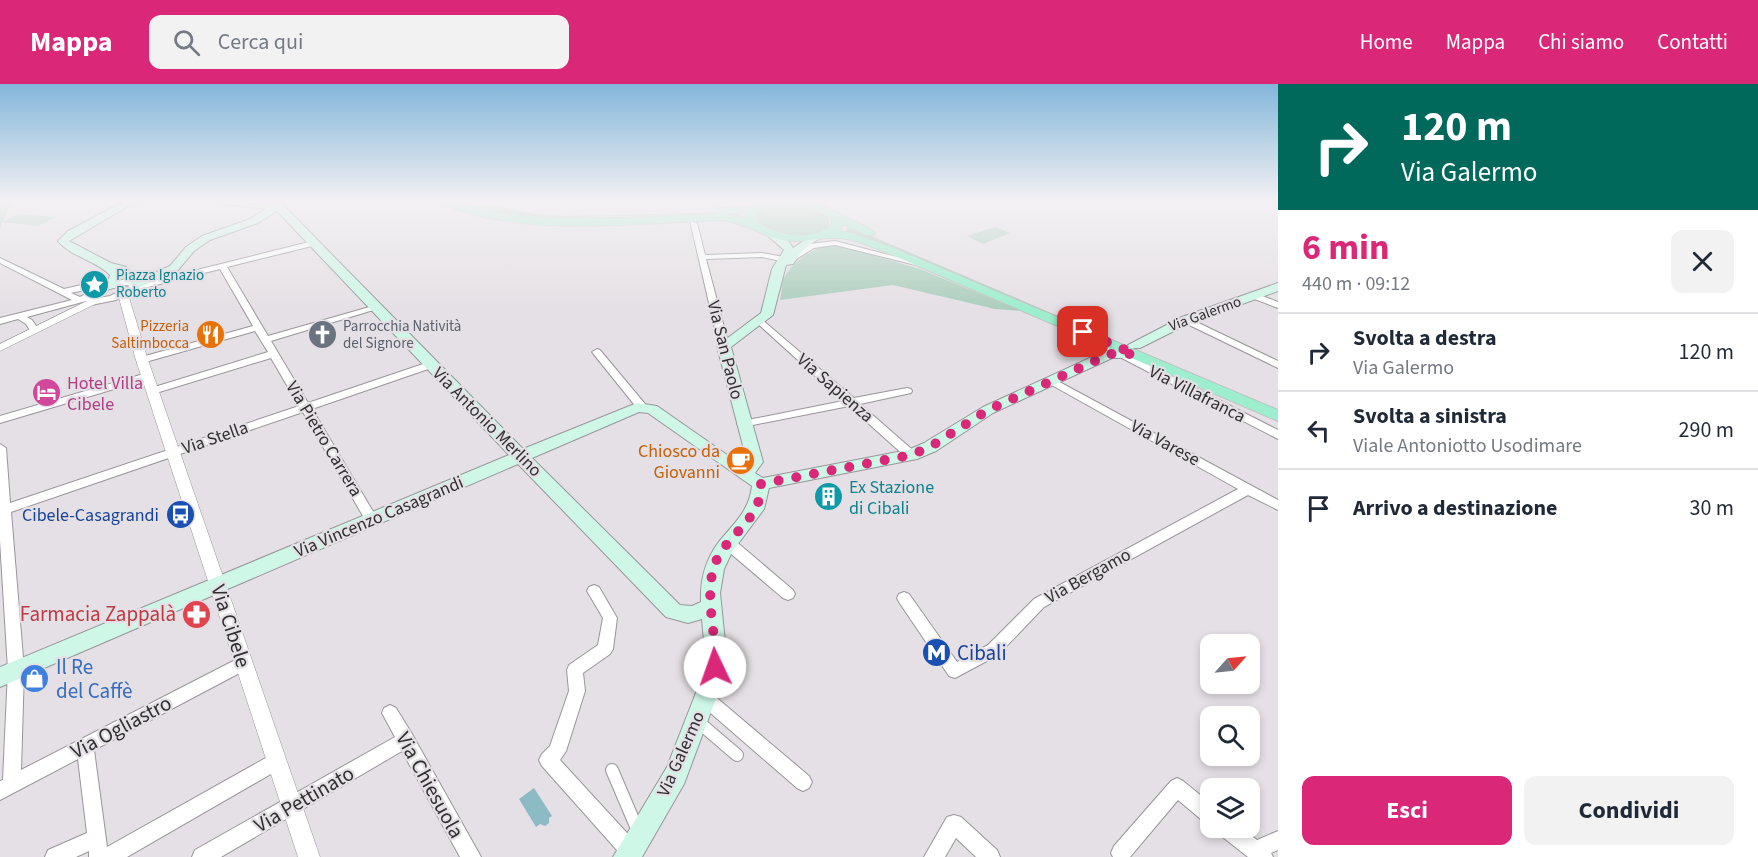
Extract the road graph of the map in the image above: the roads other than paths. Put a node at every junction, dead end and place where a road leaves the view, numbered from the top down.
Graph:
1 (67, 237) edge
2 (209, 237) edge
3 (309, 237) edge
4 (697, 237) edge
5 (775, 237) edge
6 (817, 237) edge
7 (846, 237) edge
8 (878, 237) edge
9 (314, 243) junction
10 (702, 257) junction
11 (0, 260) edge
12 (788, 260) junction
13 (107, 265) junction
14 (222, 266) junction
15 (929, 266) junction
16 (116, 274) junction
17 (1278, 287) edge
18 (132, 288) junction
19 (63, 292) junction
20 (1255, 296) junction
21 (88, 298) junction
22 (1278, 305) edge
23 (376, 308) junction
24 (19, 316) junction
25 (1186, 320) junction
26 (0, 321) edge
27 (760, 321) junction
28 (1064, 324) junction
29 (257, 325) junction
30 (34, 330) junction
31 (270, 339) junction
32 (724, 346) junction
33 (0, 348) edge
34 (1135, 350) junction
35 (597, 352) dead end
36 (1115, 353) junction
37 (274, 355) junction
38 (142, 360) junction
39 (430, 365) junction
40 (1278, 366) edge
41 (142, 378) junction
42 (1053, 381) junction
43 (907, 391) dead end
44 (153, 393) junction
45 (852, 403) junction
46 (1278, 405) edge
47 (641, 406) junction
48 (306, 408) junction
49 (1278, 416) edge
50 (0, 420) edge
51 (743, 424) junction
52 (1278, 435) edge
53 (0, 448) edge
54 (173, 453) junction
55 (911, 455) junction
56 (522, 457) junction
57 (754, 479) junction
58 (1248, 489) junction
59 (1278, 506) edge
60 (2, 511) edge
61 (372, 520) junction
62 (728, 543) junction
63 (218, 584) junction
64 (594, 591) dead end
65 (788, 594) dead end
66 (904, 598) dead end
67 (710, 607) junction
68 (243, 663) junction
69 (8, 674) edge
70 (705, 698) junction
71 (390, 713) dead end
72 (696, 720) junction
73 (406, 740) junction
74 (85, 746) junction
75 (737, 755) dead end
76 (278, 761) junction
77 (612, 770) dead end
78 (804, 782) dead end
79 (6, 788) edge
80 (293, 806) junction
81 (1200, 806) edge
82 (1239, 838) edge
83 (1278, 840) edge
84 (98, 848) edge
85 (632, 848) edge
86 (1121, 853) dead end
87 (1259, 854) edge
88 (467, 856) edge
89 (55, 857) edge
90 (108, 857) edge
91 (202, 857) edge
92 (309, 857) edge
93 (934, 857) edge
94 (990, 857) edge

1 - 13 main road
2 - 18 main road
3 - 9 main road, Via Antonio Merlino
4 - 10 street, Via San Paolo
5 - 12 main road
6 - 12 main road
7 - 15 main road
8 - 34 main road
9 - 14 street
9 - 23 main road, Via Antonio Merlino
10 - 12 street
10 - 32 street, Via San Paolo
11 - 19 street
12 - 15 street
12 - 27 main road
13 - 16 main road
13 - 18 main road
14 - 18 street
14 - 29 street
15 - 28 main road
16 - 19 street
16 - 21 main road
17 - 20 main road, Via Galermo
18 - 21 street
18 - 21 street
18 - 38 street, Via Cibele
19 - 21 street
20 - 22 street
20 - 25 main road, Via Galermo
21 - 24 street
21 - 30 street
23 - 31 street
23 - 39 main road, Via Antonio Merlino
24 - 26 street
24 - 30 street
25 - 34 main road, Via Galermo
25 - 40 street
27 - 32 main road
27 - 45 street, Via Sapienza
28 - 34 main road
28 - 36 street, Via Villafranca
29 - 31 street, Via Pietro Carrera
29 - 38 street
30 - 33 street
31 - 37 street, Via Pietro Carrera
32 - 51 main road, Via San Paolo
34 - 36 main road, Via Galermo
34 - 46 main road
34 - 49 main road
35 - 47 street
36 - 42 main road, Via Galermo
36 - 52 street, Via Villafranca
37 - 44 street
37 - 48 street, Via Pietro Carrera
38 - 41 street, Via Cibele
39 - 48 street, Via Stella
39 - 56 main road, Via Antonio Merlino
41 - 44 street, Via Cibele
41 - 50 street
42 - 55 main road, Via Galermo
42 - 58 street, Via Varese
43 - 45 street
44 - 54 street, Via Cibele
45 - 51 street
45 - 55 street, Via Sapienza
47 - 56 main road, Via Vincenzo Casagrandi
47 - 57 main road
48 - 54 street, Via Stella
48 - 61 street, Via Pietro Carrera
51 - 57 main road, Via San Paolo
53 - 60 street
54 - 60 street, Via Stella
54 - 63 street, Via Cibele
55 - 57 main road, Via Galermo
56 - 61 main road, Via Vincenzo Casagrandi
56 - 67 main road, Via Antonio Merlino
57 - 62 main road, Via Galermo
58 - 59 street, Via Varese
58 - 66 street, Via Bergamo
60 - 69 street
61 - 63 main road, Via Vincenzo Casagrandi
62 - 65 street
62 - 67 main road, Via Galermo
63 - 68 street, Via Cibele
63 - 69 main road, Via Vincenzo Casagrandi
64 - 85 street
67 - 70 main road, Via Galermo
68 - 74 street, Via Ogliastro
68 - 76 street, Via Cibele
69 - 79 street
70 - 72 main road, Via Galermo
70 - 78 street
71 - 73 street, Via Chiesuola
72 - 75 street
72 - 85 main road, Via Galermo
73 - 80 street, Via Pettinato
73 - 88 street, Via Chiesuola
74 - 79 street, Via Ogliastro
74 - 84 street
76 - 80 street, Via Cibele
76 - 90 street
77 - 85 street
80 - 91 street, Via Pettinato
80 - 92 street, Via Cibele
81 - 86 street
82 - 87 street
83 - 87 street
84 - 89 street
93 - 94 street

